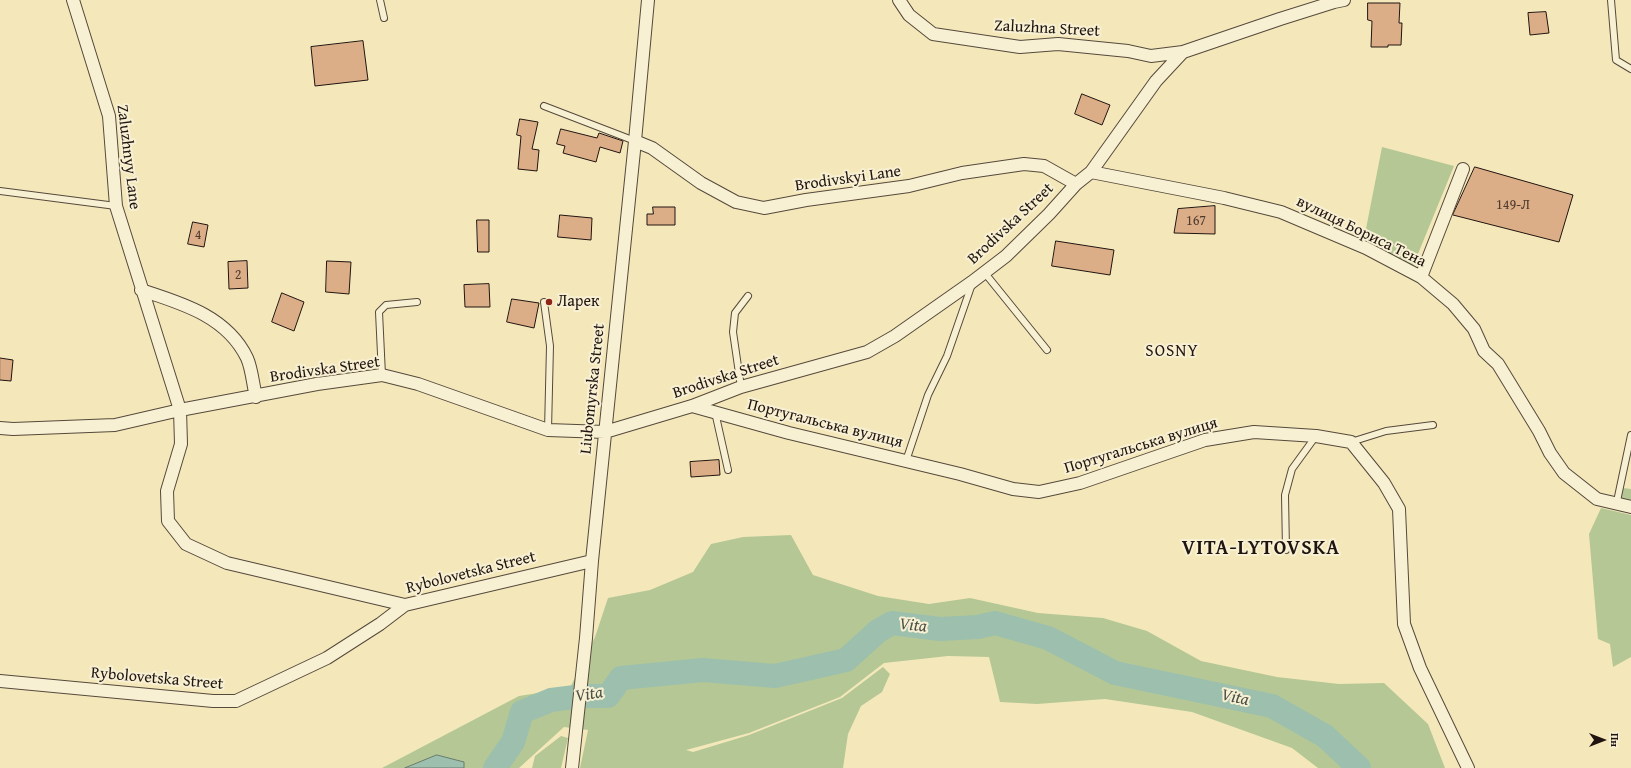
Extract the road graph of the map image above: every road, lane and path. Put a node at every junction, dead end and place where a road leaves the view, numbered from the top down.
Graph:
1 (73, 0) edge
2 (380, 0) edge
3 (648, 0) edge
4 (899, 0) edge
5 (1344, 0) edge
6 (1611, 0) edge
7 (384, 18) dead end
8 (1183, 52) junction
9 (1631, 70) edge
10 (544, 106) dead end
11 (635, 141) junction
12 (1463, 169) dead end
13 (1091, 172) junction
14 (1076, 184) junction
15 (0, 191) edge
16 (116, 206) junction
17 (984, 272) junction
18 (1420, 276) junction
19 (972, 282) junction
20 (141, 290) junction
21 (748, 296) dead end
22 (417, 302) dead end
23 (544, 302) dead end
24 (1047, 350) dead end
25 (382, 376) junction
26 (741, 387) junction
27 (256, 397) junction
28 (692, 406) junction
29 (180, 410) junction
30 (715, 412) junction
31 (1433, 426) dead end
32 (0, 428) edge
33 (548, 430) junction
34 (605, 432) junction
35 (1631, 435) edge
36 (1316, 436) junction
37 (1351, 442) junction
38 (906, 461) junction
39 (728, 470) dead end
40 (1616, 505) junction
41 (1631, 507) edge
42 (1286, 550) dead end
43 (592, 560) junction
44 (405, 605) junction
45 (0, 680) edge
46 (572, 768) edge
47 (1468, 768) edge

1 - 16 street, Zaluzhnyy Lane
2 - 7 lane
3 - 11 street, Liubomyrska Street
4 - 8 street, Zaluzhna Street
5 - 8 street, Brodivska Street
6 - 9 lane
8 - 13 street, Brodivska Street
10 - 11 lane
11 - 14 street, Brodivskyi Lane
11 - 34 street, Liubomyrska Street
12 - 18 street
13 - 14 street, Brodivska Street
13 - 18 street, вулиця Бориса Тена
14 - 17 street, Brodivska Street
15 - 16 lane
16 - 20 street, Zaluzhnyy Lane
17 - 19 street, Brodivska Street
17 - 24 lane
18 - 40 street, вулиця Бориса Тена
19 - 26 street, Brodivska Street
19 - 38 lane
20 - 27 street
20 - 29 street, Zaluzhnyy Lane
21 - 26 lane
22 - 25 lane
23 - 33 lane
25 - 27 street, Brodivska Street
25 - 33 street, Brodivska Street
26 - 28 street, Brodivska Street
27 - 29 street, Brodivska Street
28 - 30 street, Португальська вулиця
28 - 34 street, Brodivska Street
29 - 32 street, Brodivska Street
29 - 44 street, Zaluzhnyy Lane
30 - 38 street, Португальська вулиця
30 - 39 lane
31 - 37 lane
33 - 34 street, Brodivska Street
34 - 43 street, Liubomyrska Street
35 - 40 lane
36 - 37 street, Португальська вулиця
36 - 38 street, Португальська вулиця
36 - 42 lane
37 - 47 street
40 - 41 street, вулиця Бориса Тена
43 - 44 street, Rybolovetska Street
43 - 46 street, Liubomyrska Street
44 - 45 street, Rybolovetska Street

